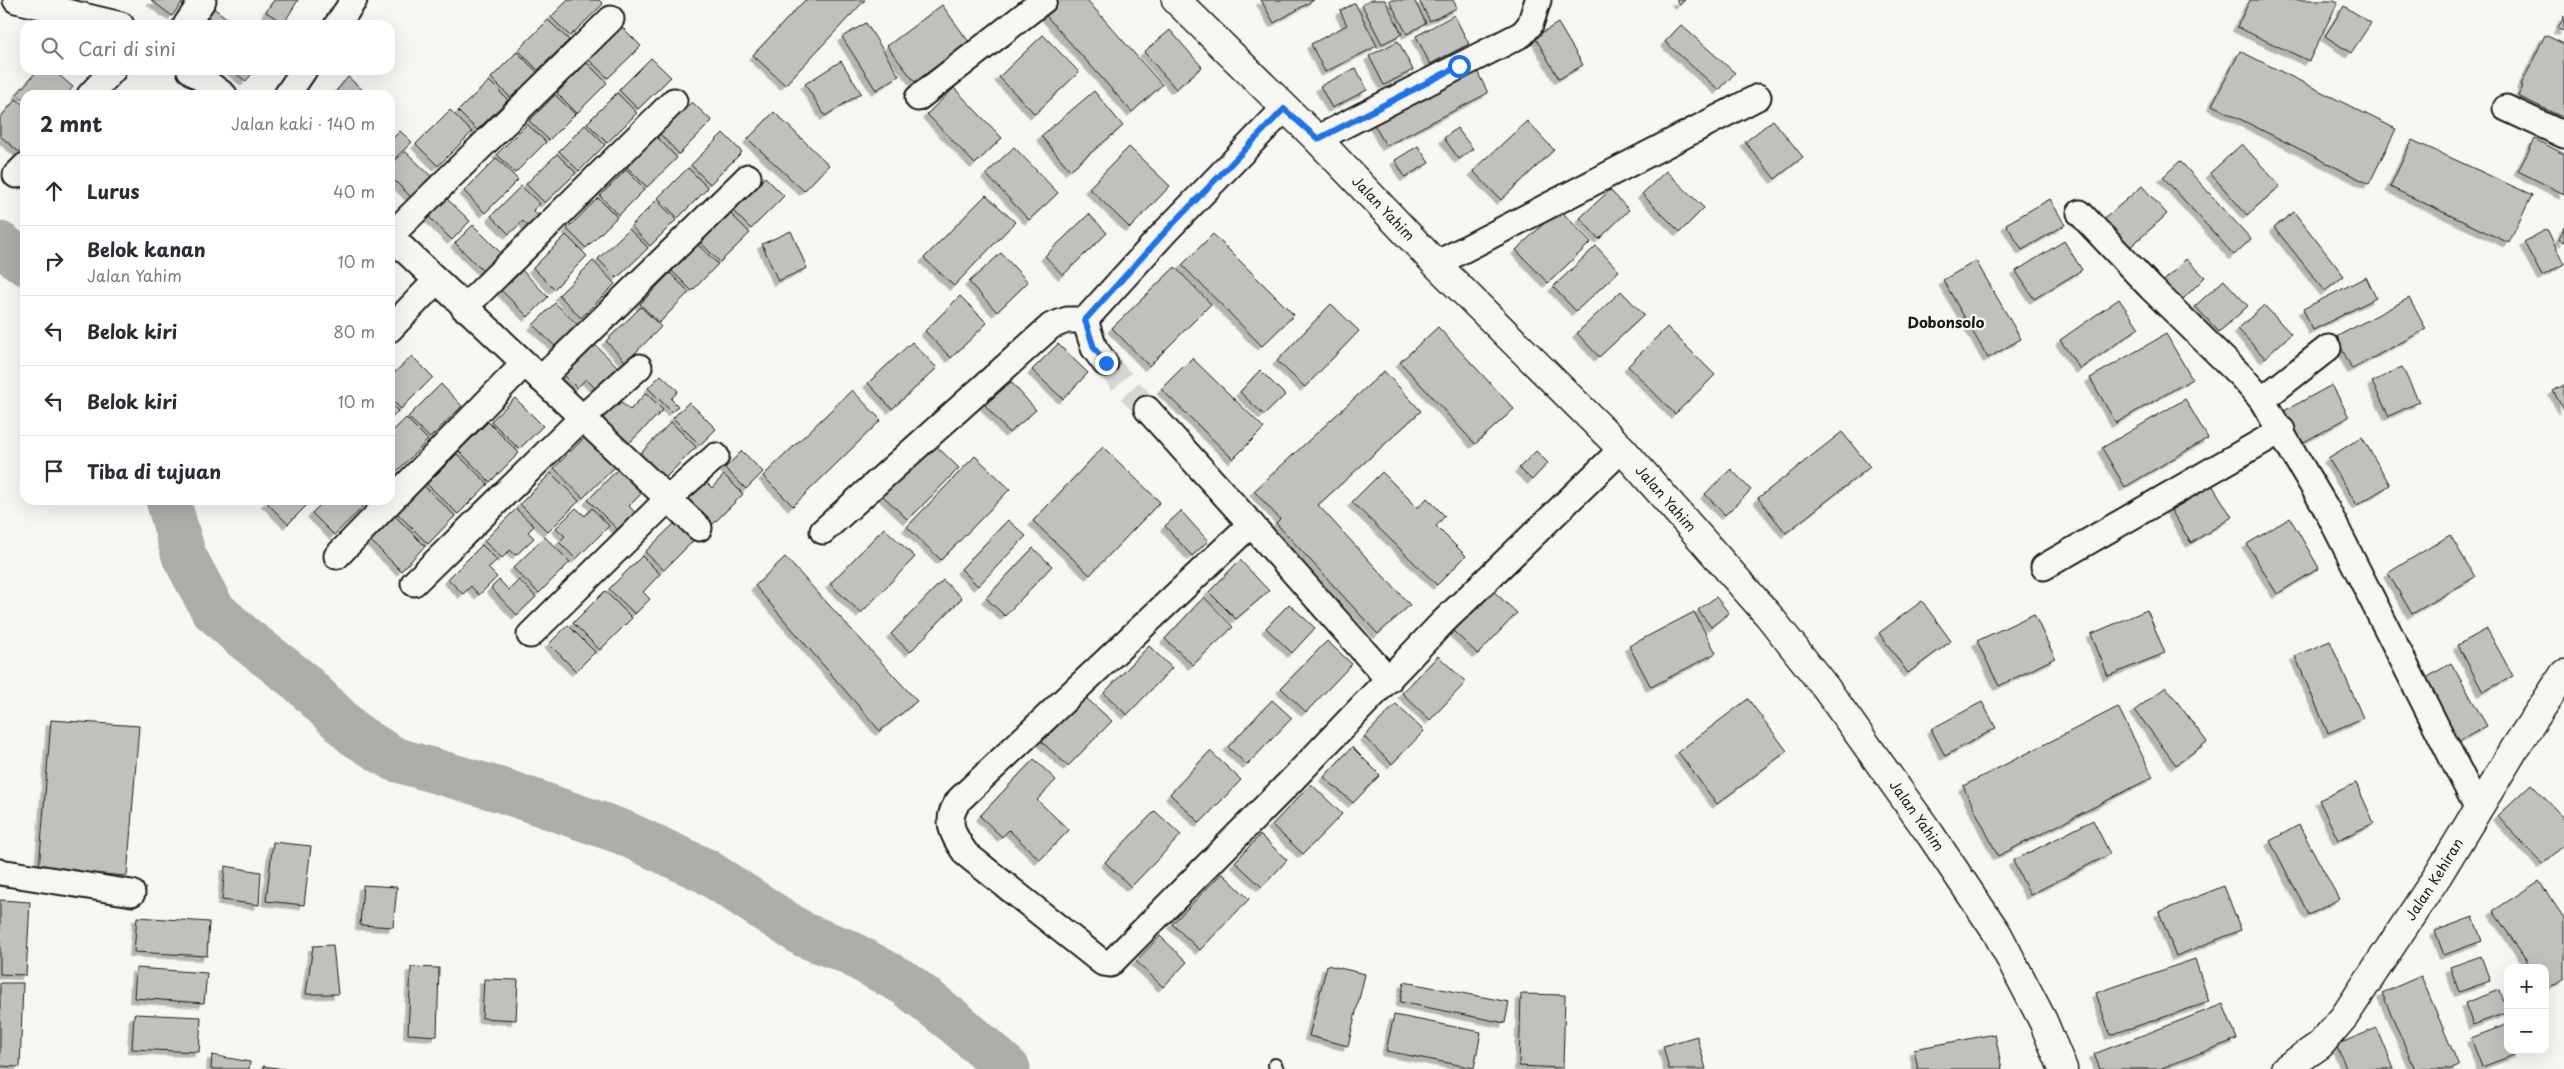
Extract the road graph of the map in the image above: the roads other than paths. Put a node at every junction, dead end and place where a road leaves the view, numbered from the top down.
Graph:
1 (16, 0) edge
2 (203, 0) edge
3 (354, 0) edge
4 (1044, 0) edge
5 (1176, 0) edge
6 (1538, 0) edge
7 (611, 19) dead end
8 (100, 20) edge
9 (189, 20) edge
10 (340, 20) edge
11 (108, 75) edge
12 (197, 75) edge
13 (301, 75) edge
14 (95, 90) edge
15 (217, 90) edge
16 (290, 90) edge
17 (1758, 97) dead end
18 (918, 98) dead end
19 (674, 102) dead end
20 (2506, 108) dead end
21 (1284, 109) junction
22 (2564, 135) edge
23 (1318, 139) junction
24 (748, 177) dead end
25 (2080, 212) dead end
26 (395, 231) edge
27 (395, 241) edge
28 (1436, 264) junction
29 (436, 281) junction
30 (464, 308) junction
31 (1085, 320) junction
32 (395, 324) edge
33 (2328, 348) dead end
34 (1106, 363) tunnel mouth
35 (639, 366) dead end
36 (532, 371) junction
37 (2262, 400) junction
38 (1147, 409) tunnel mouth
39 (583, 417) junction
40 (2282, 430) junction
41 (1622, 449) junction
42 (716, 456) dead end
43 (669, 498) junction
44 (395, 501) edge
45 (391, 505) edge
46 (1251, 524) junction
47 (699, 528) dead end
48 (823, 531) dead end
49 (337, 556) dead end
50 (2044, 567) dead end
51 (414, 583) dead end
52 (530, 635) dead end
53 (2564, 674) edge
54 (1389, 680) junction
55 (2478, 809) junction
56 (0, 872) edge
57 (132, 893) dead end
58 (2063, 1069) edge
59 (2285, 1069) edge

1 - 8 street
2 - 9 street
3 - 10 street
4 - 18 street
5 - 21 street, Jalan Yahim
6 - 23 street
7 - 26 street
11 - 14 street
12 - 15 street
13 - 16 street
17 - 28 street
19 - 30 street
20 - 22 street
21 - 23 street, Jalan Yahim
21 - 31 street
23 - 28 street, Jalan Yahim
24 - 36 street
25 - 37 street
27 - 29 street
28 - 41 street, Jalan Yahim
29 - 30 street
29 - 32 street
30 - 36 street
31 - 34 street
31 - 48 street
33 - 37 street
35 - 39 street
36 - 39 street
36 - 44 street
37 - 40 street
38 - 46 street
39 - 43 street
39 - 51 street
40 - 50 street
40 - 55 street
41 - 54 street
41 - 58 street, Jalan Yahim
42 - 43 street
43 - 47 street
43 - 52 street
45 - 49 street
46 - 54 street
46 - 54 street
53 - 55 street, Jalan Kehiran
55 - 59 street, Jalan Kehiran
56 - 57 street

